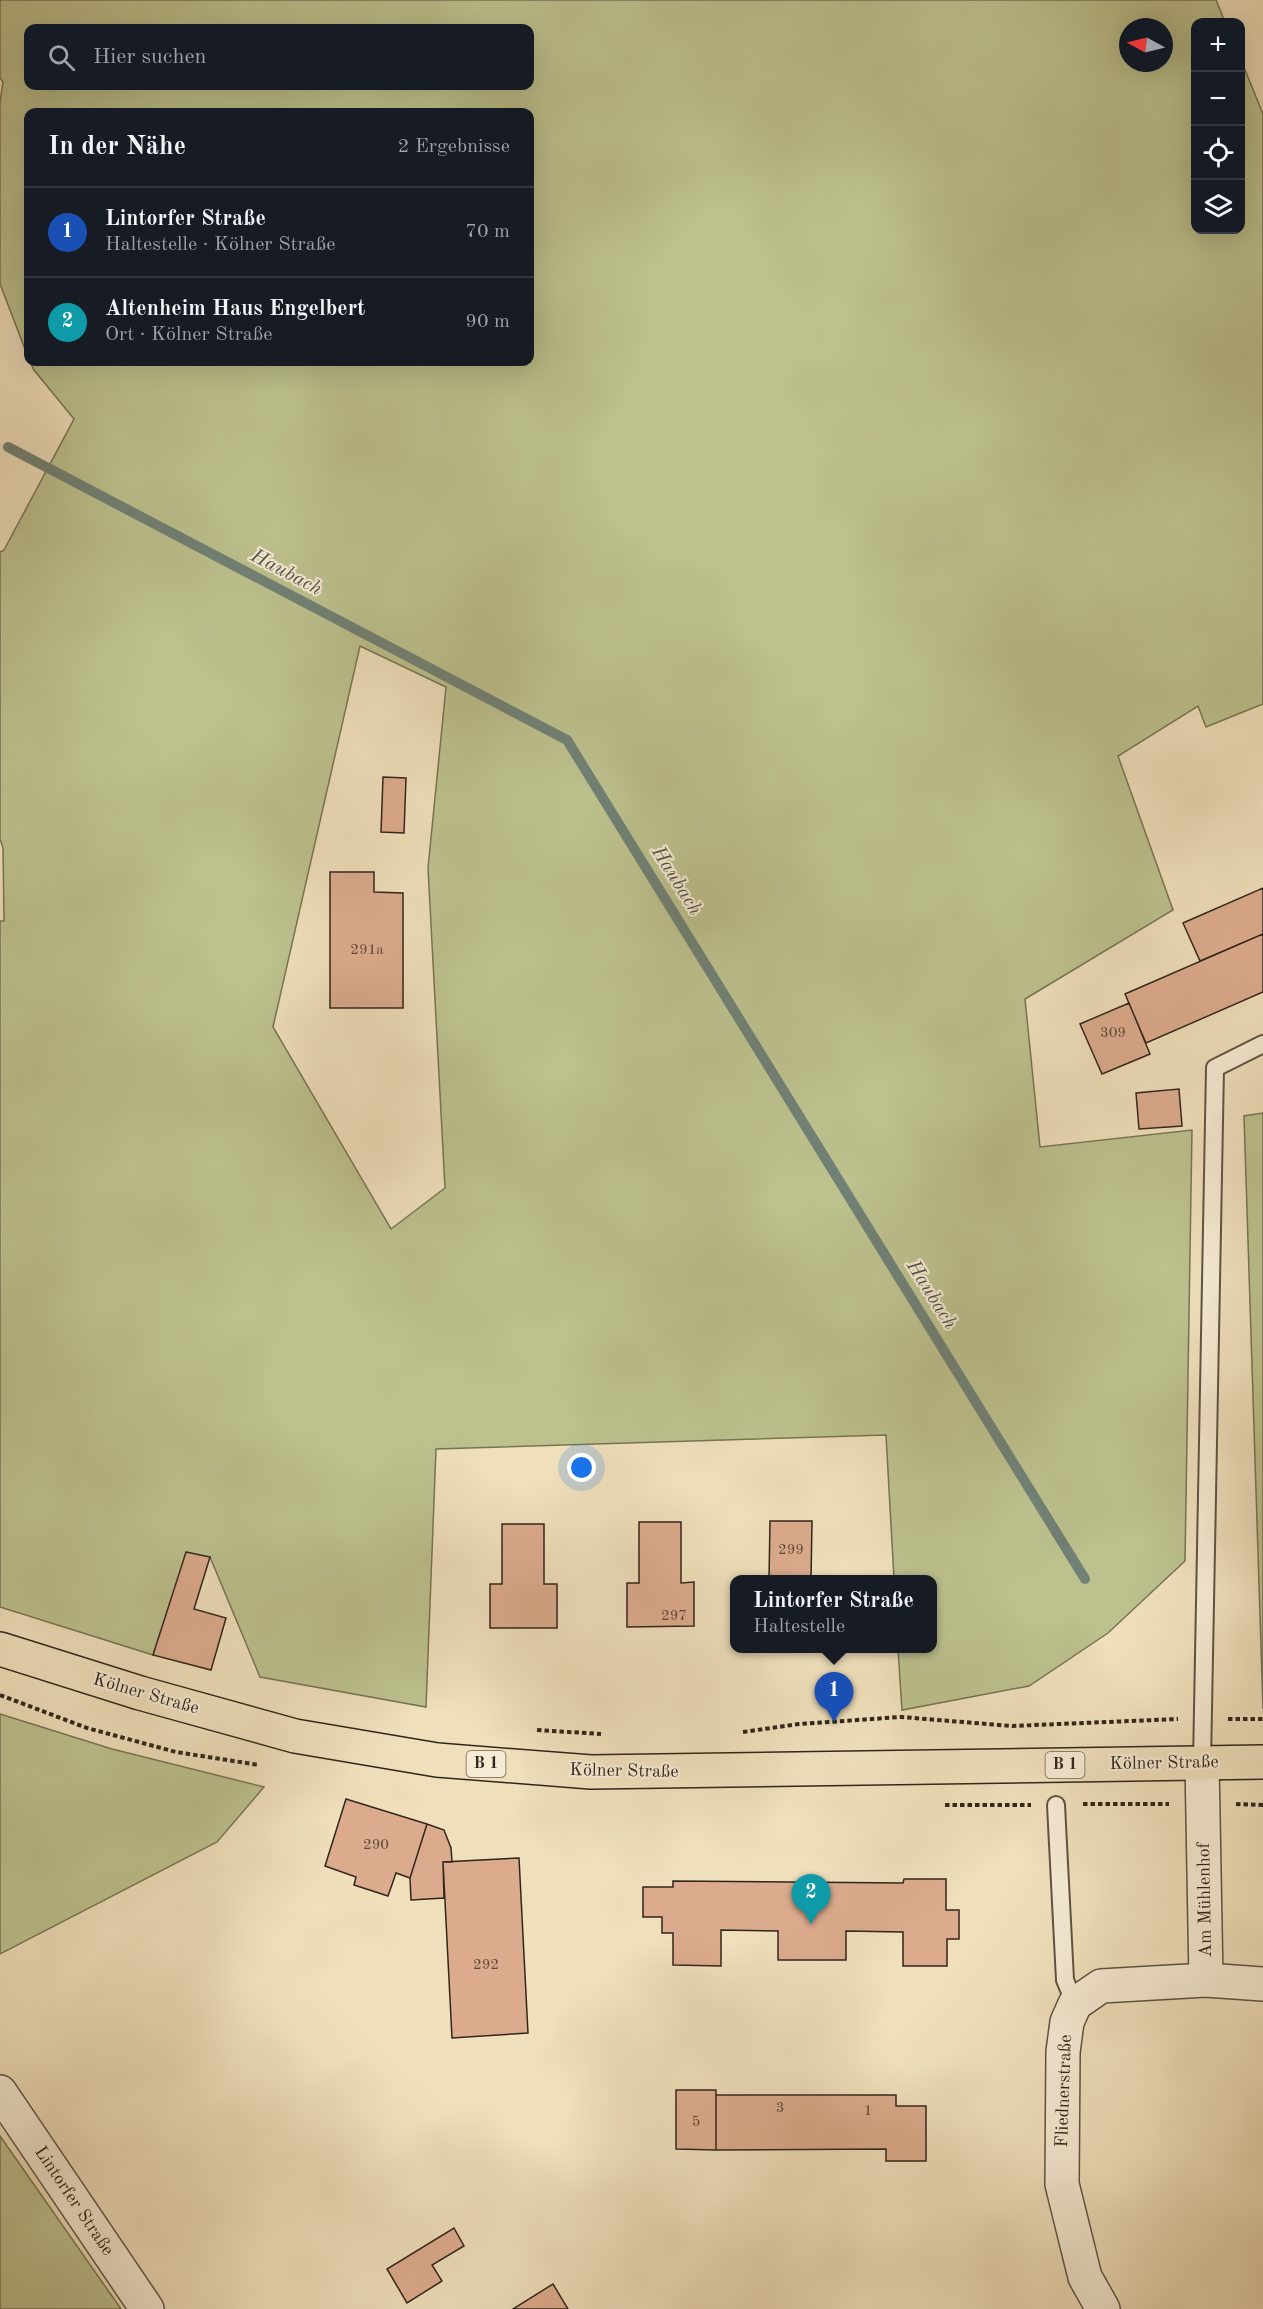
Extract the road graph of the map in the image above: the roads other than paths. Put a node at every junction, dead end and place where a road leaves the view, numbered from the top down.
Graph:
1 (1263, 1044) edge
2 (0, 1649) edge
3 (1263, 1762) edge
4 (1202, 1763) junction
5 (1056, 1805) dead end
6 (1206, 1980) junction
7 (1263, 1984) edge
8 (1075, 2004) junction
9 (0, 2092) edge
10 (147, 2309) edge
11 (1103, 2309) edge

1 - 4 lane
2 - 4 main road, Kölner Straße / B 1
3 - 4 main road, Kölner Straße / B 1
4 - 6 street, Am Mühlenhof
5 - 8 lane
6 - 7 street, Am Mühlenhof
6 - 8 street
8 - 11 street, Fliednerstraße
9 - 10 street, Lintorfer Straße

